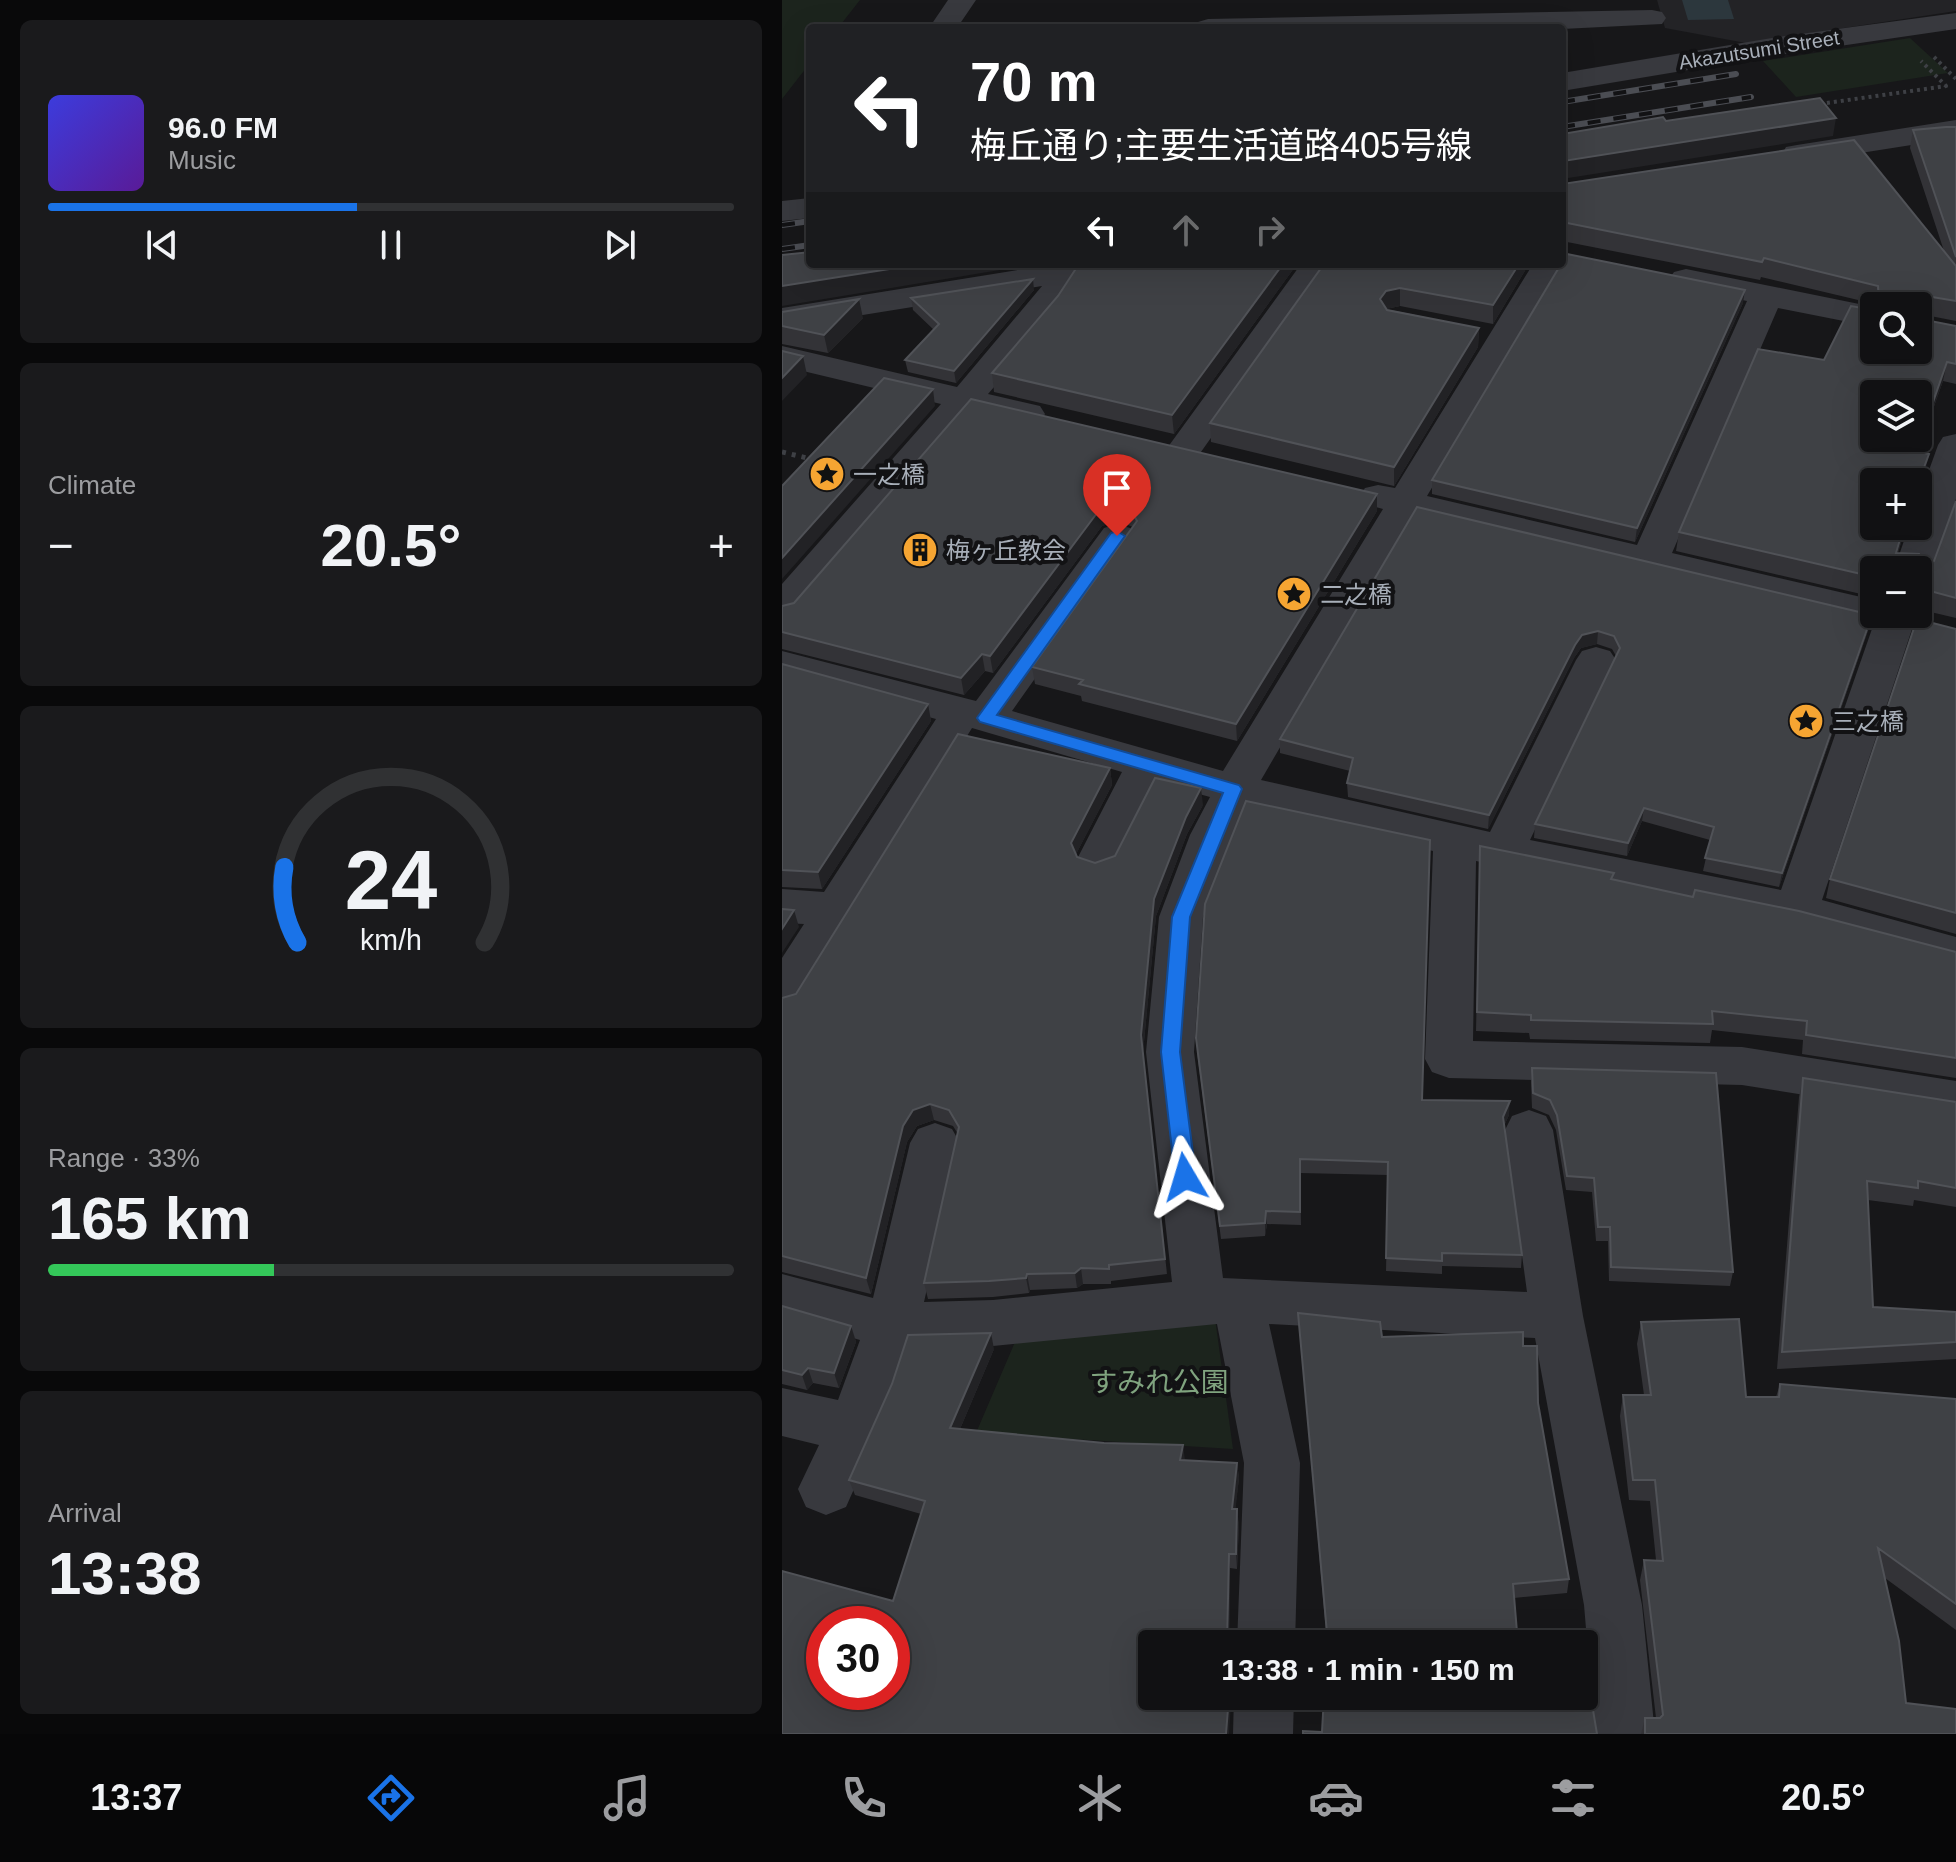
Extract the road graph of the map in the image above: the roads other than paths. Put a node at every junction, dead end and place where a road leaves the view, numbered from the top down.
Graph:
1 (962, 0) edge
2 (1650, 9) edge
3 (1956, 21) edge
4 (946, 24) edge
5 (1301, 24) edge
6 (1668, 65) junction
7 (1566, 81) edge
8 (1956, 129) edge
9 (1774, 157) edge
10 (806, 208) edge
11 (782, 211) edge
12 (1089, 268) edge
13 (1315, 268) edge
14 (1553, 268) edge
15 (1068, 271) junction
16 (1656, 273) edge
17 (1766, 296) junction
18 (1860, 314) edge
19 (782, 318) edge
20 (782, 356) edge
21 (966, 400) junction
22 (1059, 422) edge
23 (1956, 445) edge
24 (1182, 451) edge
25 (1346, 489) edge
26 (1406, 503) junction
27 (1117, 536) dead end
28 (1918, 556) edge
29 (1650, 559) junction
30 (782, 609) edge
31 (1860, 609) edge
32 (1890, 628) edge
33 (1596, 660) dead end
34 (782, 664) edge
35 (973, 715) junction
36 (1147, 765) junction
37 (1233, 789) junction
38 (1455, 841) junction
39 (1503, 851) junction
40 (1098, 861) edge
41 (782, 906) edge
42 (836, 910) junction
43 (1796, 910) junction
44 (1956, 954) edge
45 (782, 996) edge
46 (1956, 1100) edge
47 (1529, 1130) dead end
48 (935, 1143) dead end
49 (782, 1296) edge
50 (1219, 1301) junction
51 (1557, 1316) junction
52 (892, 1326) junction
53 (782, 1412) edge
54 (854, 1428) junction
55 (826, 1489) dead end
56 (1266, 1630) edge
57 (1264, 1710) edge
58 (1263, 1734) edge
59 (1625, 1734) edge

1 - 4 street
2 - 5 street
2 - 6 street
3 - 6 street, Akazutsumi Street
6 - 7 street, Akazutsumi Street
8 - 9 street
10 - 11 street
12 - 15 street
13 - 24 street
14 - 26 street
15 - 19 street
15 - 21 street
16 - 17 street
17 - 18 street
17 - 29 street
20 - 21 street
21 - 22 street
21 - 30 street
23 - 28 street
25 - 26 street
26 - 29 street
26 - 37 street
27 - 35 street
29 - 31 street
32 - 43 street
33 - 39 street
34 - 35 street
35 - 36 street
35 - 42 street
36 - 37 street
36 - 40 street
37 - 38 street
37 - 50 street
38 - 39 street
38 - 46 street
39 - 43 street
41 - 42 street
42 - 45 street
43 - 44 street
47 - 51 street
48 - 52 street
49 - 52 street
50 - 51 street
50 - 52 street
50 - 56 street
51 - 59 street
52 - 54 street
53 - 54 street
54 - 55 street
57 - 58 street

